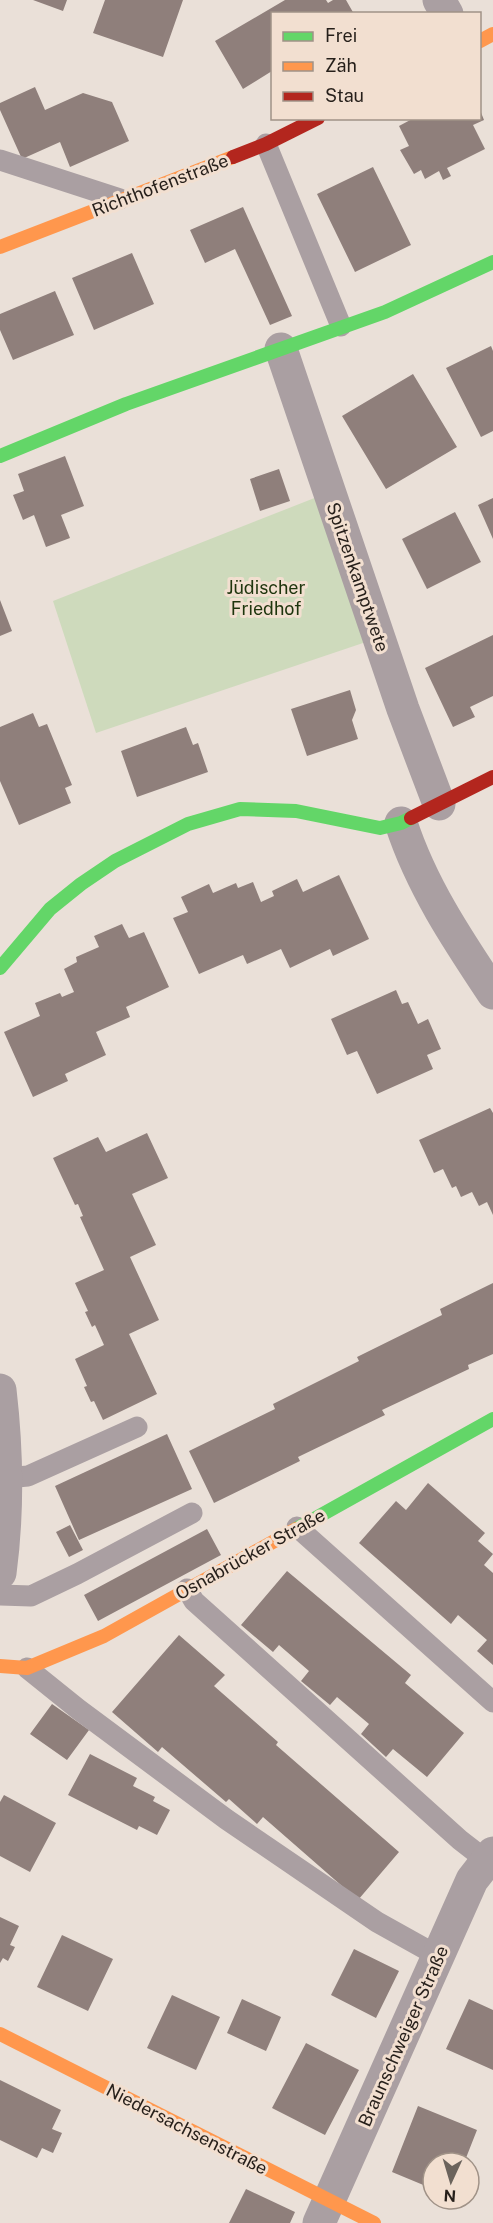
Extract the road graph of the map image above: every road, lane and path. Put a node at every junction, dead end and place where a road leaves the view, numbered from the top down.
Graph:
1 (314, 120) edge
2 (266, 144) junction
3 (0, 160) edge
4 (120, 199) junction
5 (0, 247) edge
6 (493, 262) edge
7 (341, 326) junction
8 (281, 349) junction
9 (0, 456) edge
10 (493, 777) edge
11 (439, 804) junction
12 (401, 823) junction
13 (0, 968) edge
14 (493, 993) edge
15 (0, 1390) edge
16 (493, 1419) edge
17 (137, 1427) dead end
18 (5, 1478) junction
19 (192, 1513) dead end
20 (297, 1527) junction
21 (0, 1573) edge
22 (187, 1589) junction
23 (0, 1594) edge
24 (0, 1665) edge
25 (27, 1668) junction
26 (493, 1702) edge
27 (490, 1857) edge
28 (438, 1956) junction
29 (0, 2034) edge
30 (324, 2212) edge
31 (374, 2223) edge

1 - 2 street, Richthofenstraße
2 - 4 street, Richthofenstraße
2 - 7 lane
3 - 4 lane
4 - 5 street, Richthofenstraße
6 - 7 street
7 - 8 street
8 - 9 street
8 - 11 street, Spitzenkamptwete
10 - 11 street
11 - 12 street
12 - 13 street
12 - 14 street
15 - 18 street
16 - 20 street, Osnabrücker Straße
17 - 18 lane
18 - 21 street
19 - 23 lane
20 - 22 street, Osnabrücker Straße
20 - 26 lane
22 - 25 street, Osnabrücker Straße
22 - 27 lane
24 - 25 street, Osnabrücker Straße
25 - 28 lane
27 - 28 street, Braunschweiger Straße
28 - 30 street, Braunschweiger Straße
29 - 30 street, Niedersachsenstraße
30 - 31 street, Niedersachsenstraße

